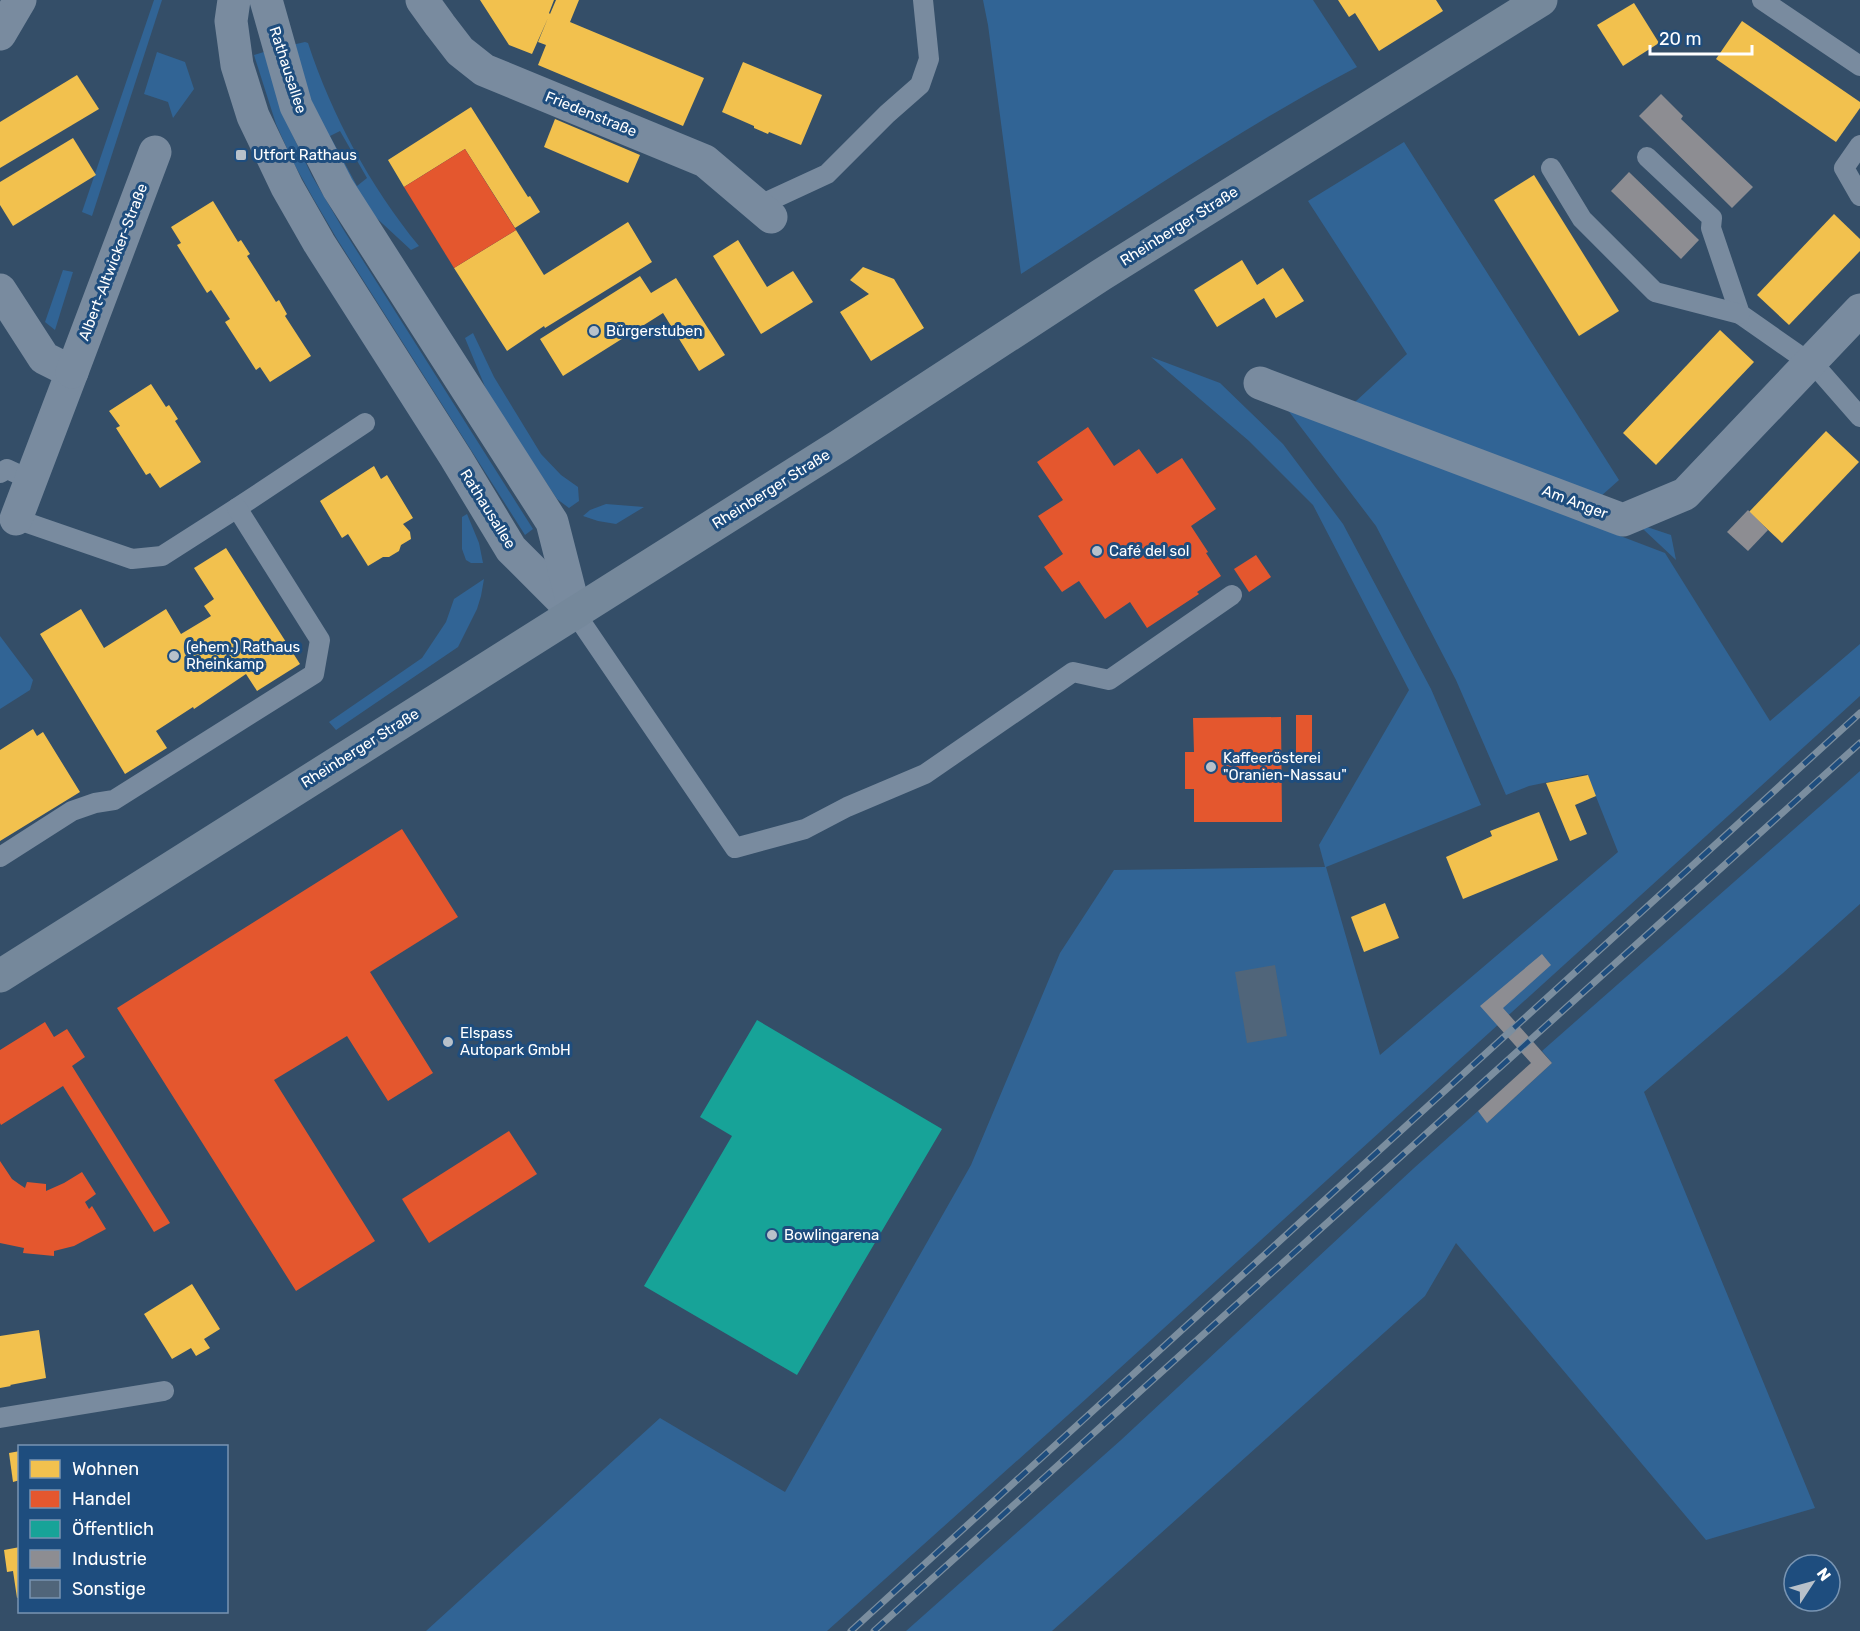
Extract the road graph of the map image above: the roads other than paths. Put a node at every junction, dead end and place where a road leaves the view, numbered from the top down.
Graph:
1 (20, 0) edge
2 (234, 0) edge
3 (266, 0) edge
4 (422, 0) edge
5 (922, 0) edge
6 (1540, 0) edge
7 (1762, 0) edge
8 (0, 34) edge
9 (1860, 66) edge
10 (1860, 145) edge
11 (155, 152) dead end
12 (1647, 157) dead end
13 (1551, 168) dead end
14 (1860, 196) edge
15 (765, 211) joint
16 (0, 290) edge
17 (1860, 310) edge
18 (1740, 314) junction
19 (1810, 362) junction
20 (72, 372) junction
21 (1260, 383) dead end
22 (1860, 417) edge
23 (365, 423) dead end
24 (15, 477) edge
25 (237, 508) junction
26 (16, 519) joint
27 (1232, 595) dead end
28 (575, 613) junction
29 (0, 857) edge
30 (0, 976) edge
31 (164, 1391) dead end
32 (0, 1418) edge

1 - 8 street
2 - 28 street, Rathausallee
3 - 28 street, Rathausallee
4 - 15 street, Friedenstraße
5 - 15 lane
6 - 28 main road, Rheinberger Straße
7 - 9 lane
10 - 14 lane
11 - 20 street, Albert-Altwicker-Straße
12 - 18 lane
13 - 18 lane
16 - 20 street
17 - 19 street, Am Anger
18 - 19 lane
19 - 21 street, Am Anger
19 - 22 lane
20 - 24 street, Albert-Altwicker-Straße
23 - 25 lane
24 - 26 street, Albert-Altwicker-Straße
25 - 26 lane
25 - 29 lane
27 - 28 lane
28 - 30 main road, Rheinberger Straße
31 - 32 lane

